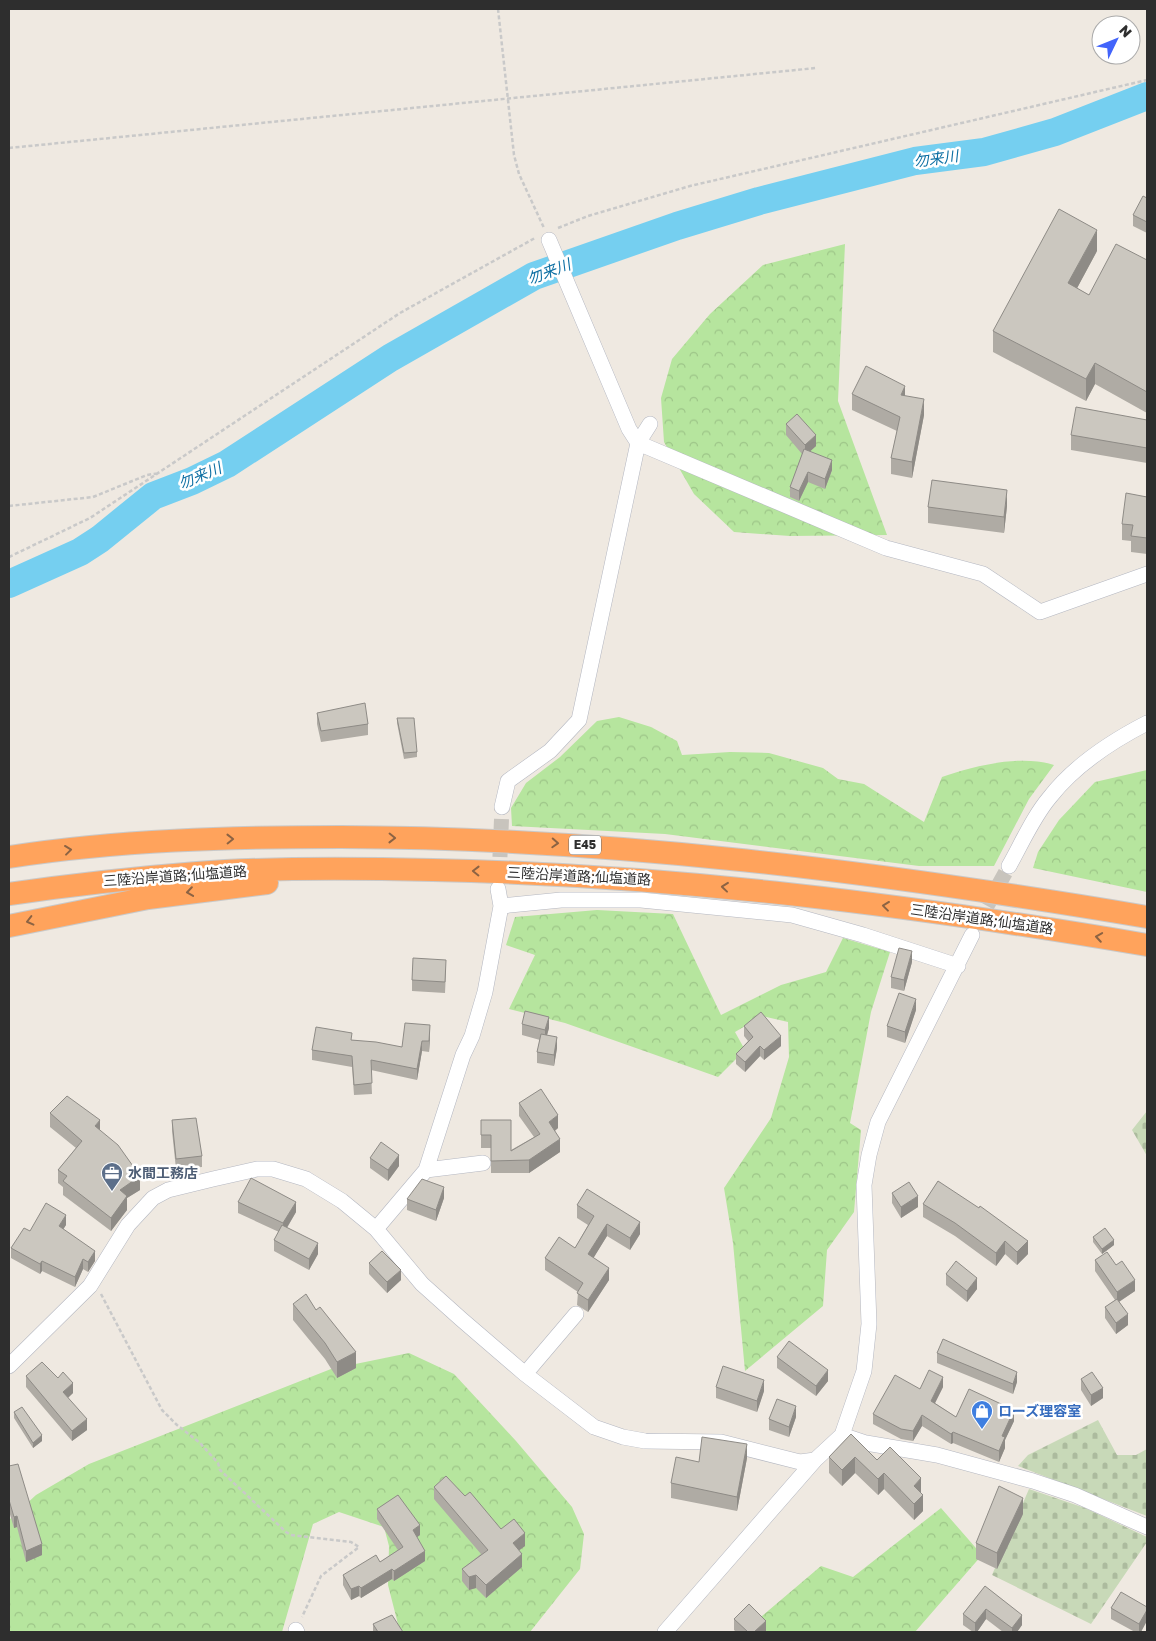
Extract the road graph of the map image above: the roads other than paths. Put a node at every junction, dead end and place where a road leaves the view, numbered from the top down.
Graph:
1 (549, 240) road end
2 (650, 424) dead end
3 (638, 443) junction
4 (1147, 574) edge
5 (1147, 723) edge
6 (502, 807) tunnel mouth
7 (12, 856) edge
8 (1009, 866) tunnel mouth
9 (394, 869) junction
10 (498, 889) tunnel mouth
11 (9, 894) edge
12 (501, 906) junction
13 (1147, 917) edge
14 (9, 926) edge
15 (972, 935) tunnel mouth
16 (1147, 944) edge
17 (958, 966) junction
18 (483, 1163) dead end
19 (426, 1170) junction
20 (376, 1229) junction
21 (576, 1314) dead end
22 (9, 1366) edge
23 (525, 1374) junction
24 (842, 1435) junction
25 (815, 1460) junction
26 (1147, 1526) edge
27 (665, 1632) edge

1 - 3 street
2 - 3 street
3 - 4 street
3 - 6 street
5 - 8 street
7 -> 13 highway, 三陸沿岸道路;仙塩道路 / E45
9 - 11 highway, 三陸沿岸道路;仙塩道路 / E45
9 -> 14 highway
16 -> 9 highway, 三陸沿岸道路;仙塩道路 / E45
10 - 12 street
12 - 17 street
12 - 19 street
15 - 17 street
17 - 24 street
18 - 19 street
19 - 20 street
20 - 22 street
20 - 23 street
21 - 23 street
23 - 25 street
24 - 25 street
24 - 26 street
25 - 27 street

